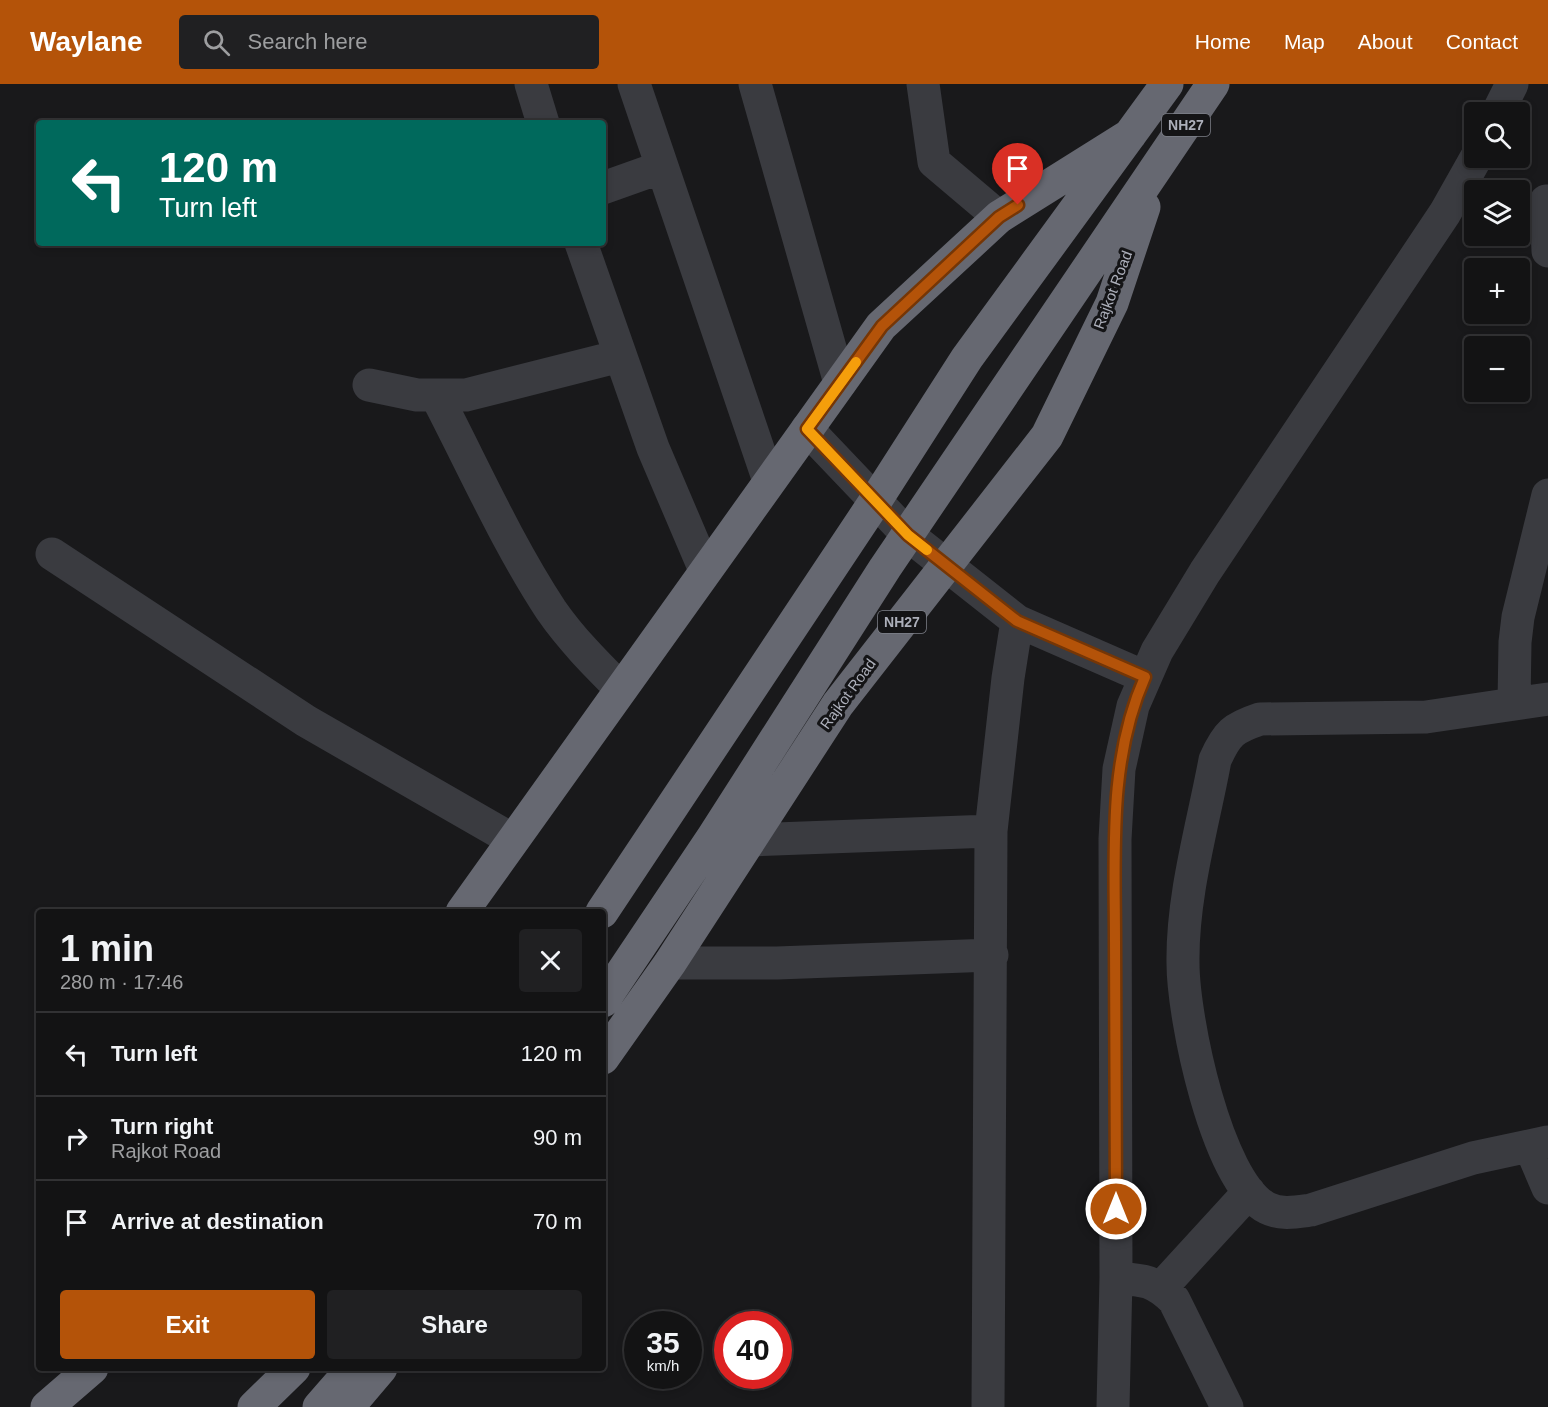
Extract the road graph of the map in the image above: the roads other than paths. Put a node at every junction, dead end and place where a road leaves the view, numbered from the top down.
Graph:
1 (531, 84) edge
2 (634, 84) edge
3 (755, 84) edge
4 (923, 84) edge
5 (1167, 84) edge
6 (1213, 84) edge
7 (1512, 84) edge
8 (1503, 102) edge
9 (542, 120) edge
10 (1130, 135) junction
11 (1158, 165) junction
12 (662, 167) junction
13 (1473, 168) edge
14 (606, 187) edge
15 (1538, 202) edge
16 (1460, 211) edge
17 (999, 217) junction
18 (582, 246) edge
19 (1548, 251) edge
20 (620, 356) junction
21 (840, 383) junction
22 (369, 385) dead end
23 (437, 397) junction
24 (807, 429) junction
25 (769, 481) junction
26 (1548, 495) edge
27 (876, 500) junction
28 (908, 535) junction
29 (52, 554) dead end
30 (946, 565) junction
31 (705, 570) junction
32 (1017, 621) junction
33 (1145, 677) junction
34 (621, 689) junction
35 (1548, 699) edge
36 (1514, 703) junction
37 (991, 831) junction
38 (513, 840) junction
39 (750, 840) junction
40 (464, 909) edge
41 (604, 909) edge
42 (992, 955) junction
43 (670, 963) junction
44 (606, 997) edge
45 (606, 1054) edge
46 (1539, 1144) edge
47 (1548, 1188) edge
48 (1249, 1192) junction
49 (1116, 1278) junction
50 (1161, 1288) junction
51 (89, 1371) edge
52 (291, 1371) edge
53 (349, 1371) edge
54 (378, 1371) edge
55 (47, 1407) edge
56 (254, 1407) edge
57 (319, 1407) edge
58 (348, 1407) edge
59 (988, 1407) edge
60 (1113, 1407) edge
61 (1227, 1407) edge

1 - 9 street
2 - 12 street
3 - 21 street
4 - 17 street
5 - 10 highway, NH27
6 - 11 highway, NH27
7 - 8 street
10 - 17 highway, NH27
10 - 27 highway, NH27
11 - 28 highway, NH27
11 - 30 highway, Rajkot Road / NH27
12 - 14 street
12 - 25 street
13 - 16 street
15 - 19 street
16 - 33 street
17 - 21 highway, NH27
18 - 20 street
20 - 23 street
20 - 31 street
21 - 24 highway, NH27
22 - 23 street
23 - 34 street
24 - 25 highway, NH27
24 - 27 street
25 - 31 highway, NH27
26 - 36 street
27 - 28 street
27 - 41 highway, NH27
28 - 30 street
28 - 44 highway, NH27
29 - 38 street
30 - 32 street
30 - 39 highway, Rajkot Road / NH27
31 - 34 highway, NH27
32 - 33 street
32 - 37 street
33 - 49 street
34 - 38 highway, NH27
35 - 36 street
36 - 48 street
37 - 39 street
37 - 42 street
38 - 40 highway, NH27
39 - 43 highway, Rajkot Road / NH27
42 - 43 street
42 - 59 street
43 - 45 highway, Rajkot Road / NH27
46 - 47 street
46 - 48 street
48 - 50 street
49 - 50 street
49 - 60 street
50 - 61 street
51 - 55 highway
52 - 56 highway
53 - 57 highway
54 - 58 highway

